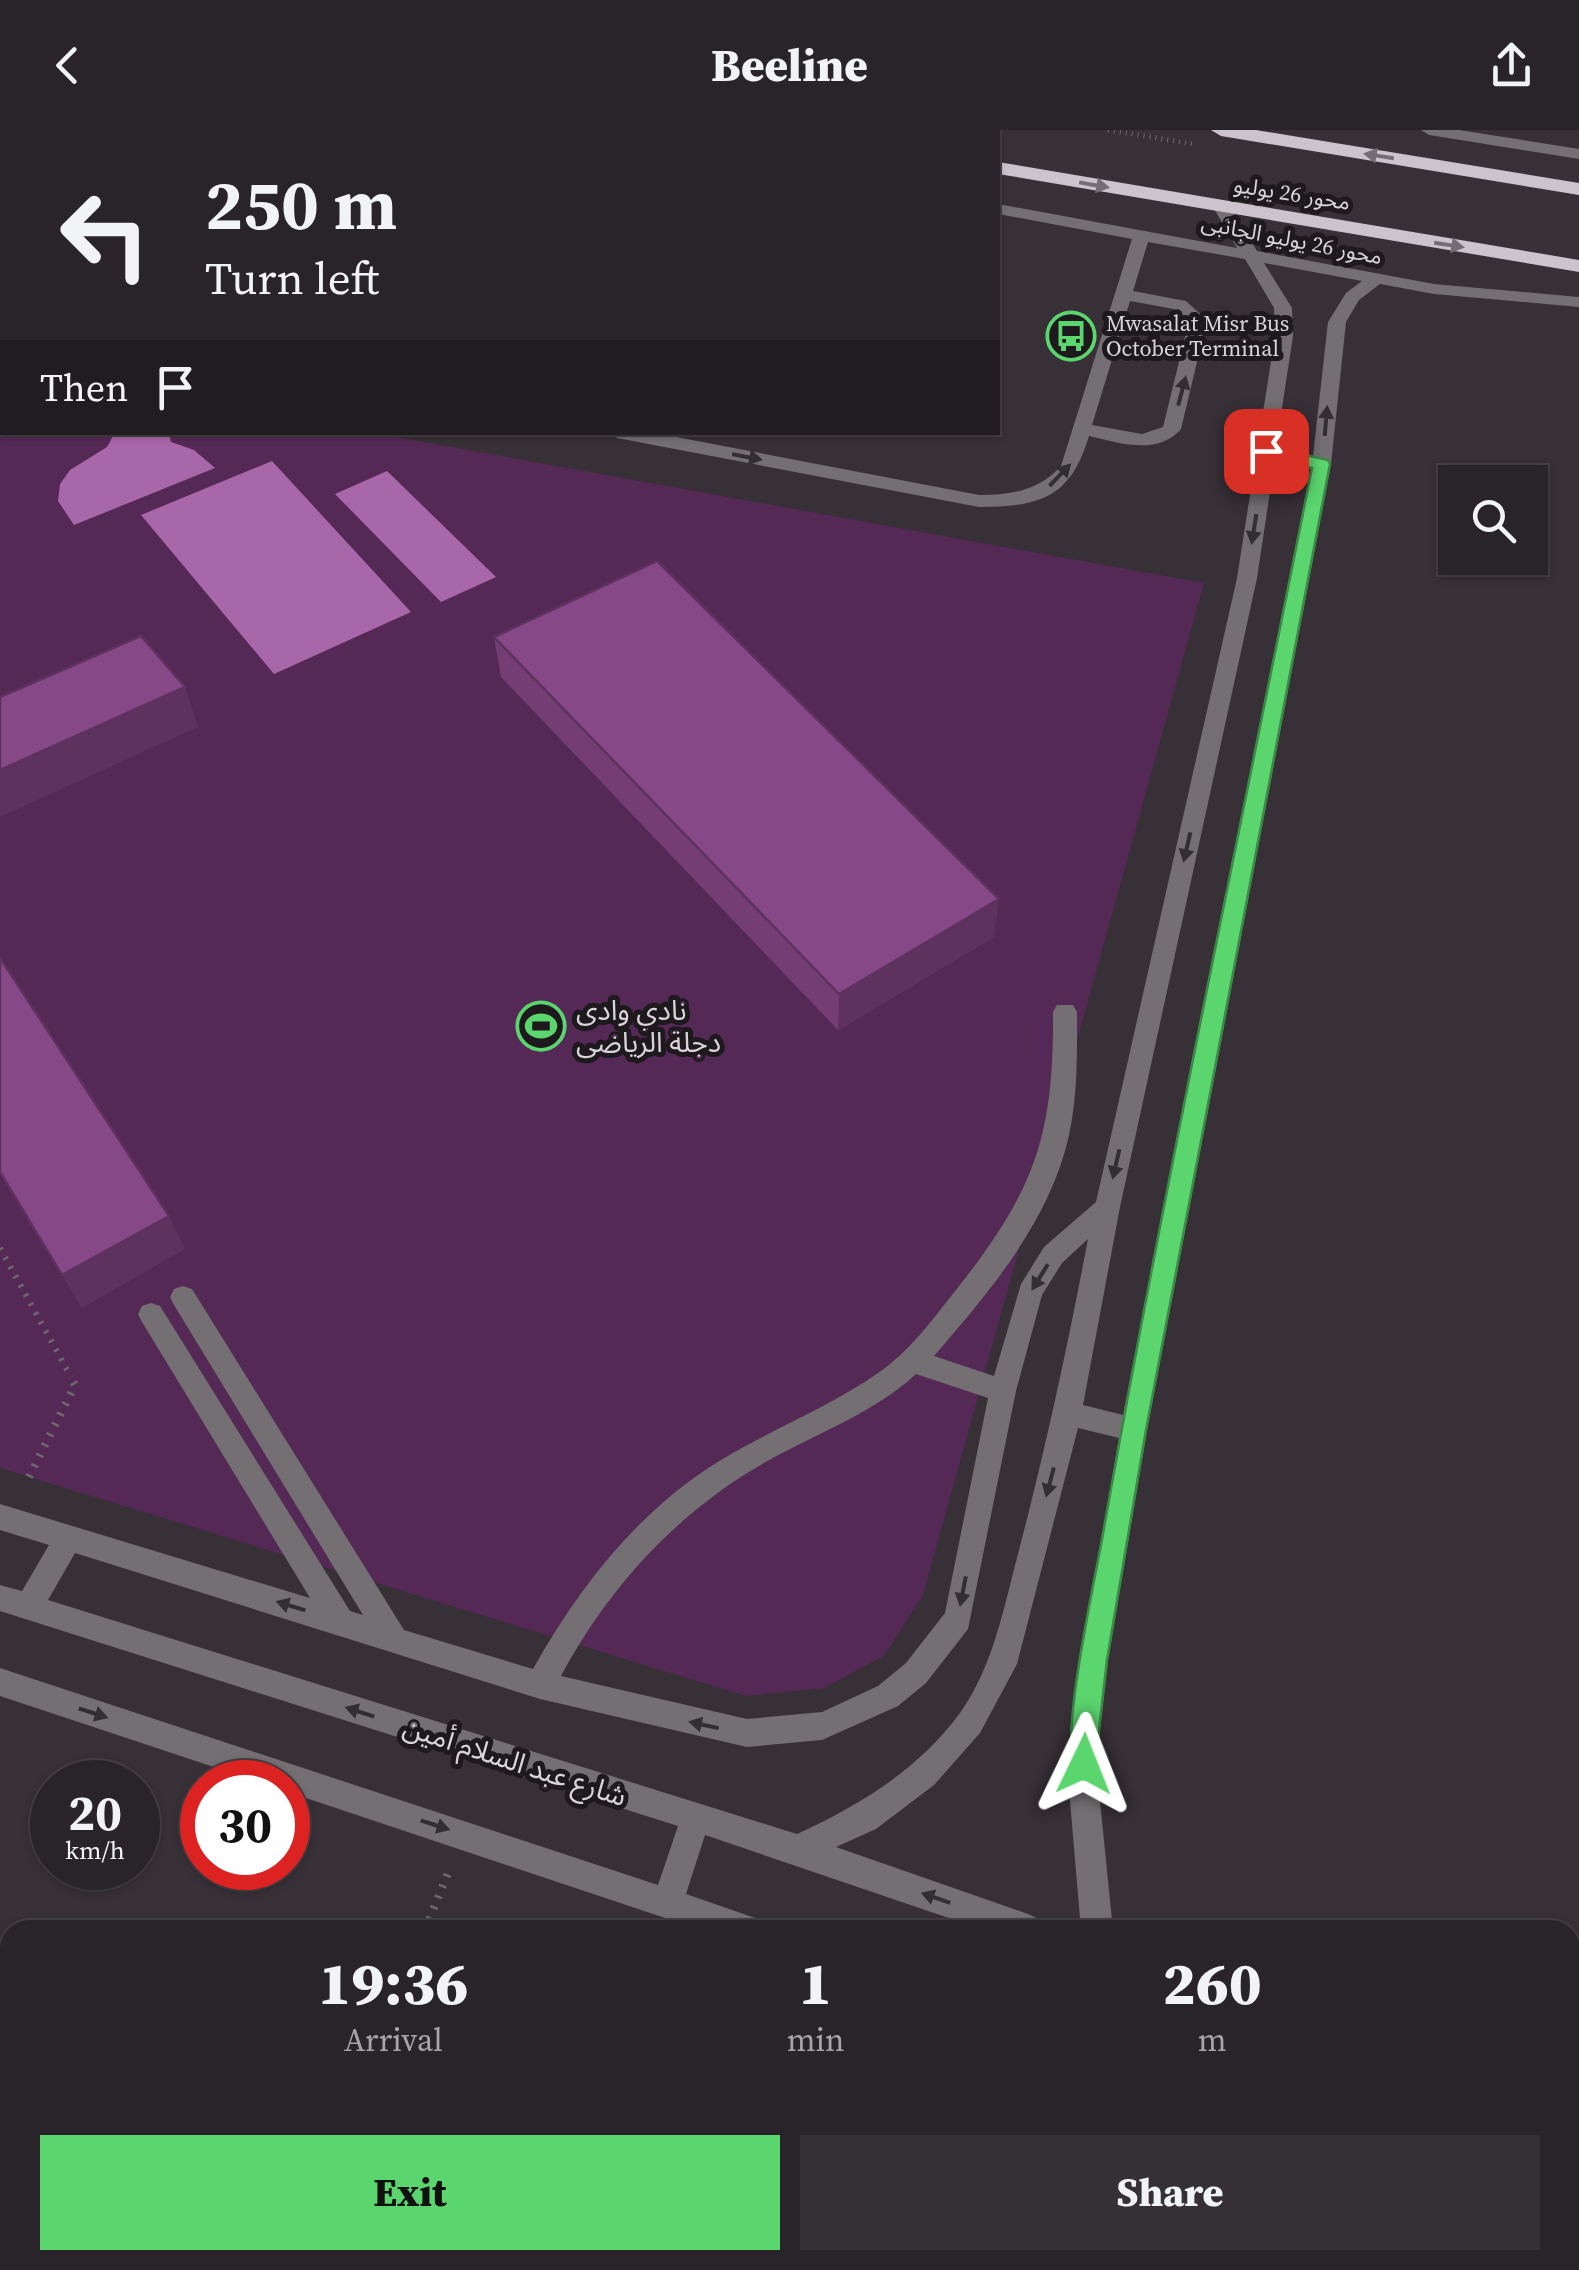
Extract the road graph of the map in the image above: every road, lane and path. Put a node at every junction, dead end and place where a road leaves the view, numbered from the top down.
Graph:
1 (1221, 130) edge
2 (1430, 130) edge
3 (1323, 138) edge
4 (1579, 154) edge
5 (1000, 168) edge
6 (1579, 189) edge
7 (1221, 207) junction
8 (1000, 209) edge
9 (1142, 234) junction
10 (1252, 254) junction
11 (1579, 266) edge
12 (1377, 278) junction
13 (1124, 295) junction
14 (1579, 302) edge
15 (1083, 429) junction
16 (634, 435) edge
17 (1266, 451) junction
18 (1322, 464) junction
19 (1065, 1012) dead end
20 (1107, 1207) junction
21 (0, 1248) edge
22 (183, 1297) dead end
23 (151, 1314) dead end
24 (913, 1361) junction
25 (1003, 1391) junction
26 (1068, 1413) junction
27 (1134, 1430) junction
28 (28, 1476) dead end
29 (298, 1480) junction
30 (266, 1498) junction
31 (0, 1517) edge
32 (68, 1538) junction
33 (14, 1602) edge
34 (340, 1620) junction
35 (394, 1640) junction
36 (0, 1682) edge
37 (540, 1685) junction
38 (696, 1818) junction
39 (464, 1834) junction
40 (798, 1849) junction
41 (668, 1904) junction
42 (429, 1920) edge
43 (716, 1920) edge
44 (1000, 1920) edge
45 (1096, 1920) edge

1 - 3 highway, محور 26 يوليو
2 - 4 street
6 -> 3 highway, محور 26 يوليو
5 -> 7 highway, محور 26 يوليو
7 - 10 street
7 -> 11 highway, محور 26 يوليو
8 - 9 street, محور 26 يوليو الجانبى
9 - 10 street, محور 26 يوليو الجانبى
9 - 13 street
10 - 12 street, محور 26 يوليو الجانبى
10 - 17 street
12 - 14 street, محور 26 يوليو الجانبى
18 -> 12 street
13 - 15 street
15 -> 13 street
16 -> 15 street
17 - 18 street
17 -> 20 street
18 - 27 street
19 - 24 street
20 -> 25 street
20 - 26 street
21 - 28 path
22 - 29 street
23 - 30 street
24 - 25 street
24 - 37 street
25 -> 37 street
26 - 27 street
26 -> 40 street
27 - 45 street
29 - 30 street
29 - 35 street
30 - 34 street
31 - 32 street
32 - 33 street
34 -> 32 street
38 -> 33 street, شارع عبد السلام أمين
34 - 35 street
35 - 37 street
36 -> 39 street
38 - 40 street, شارع عبد السلام أمين
38 - 41 street
39 - 41 street
39 - 42 path
44 -> 40 street, شارع عبد السلام أمين
41 - 43 street

